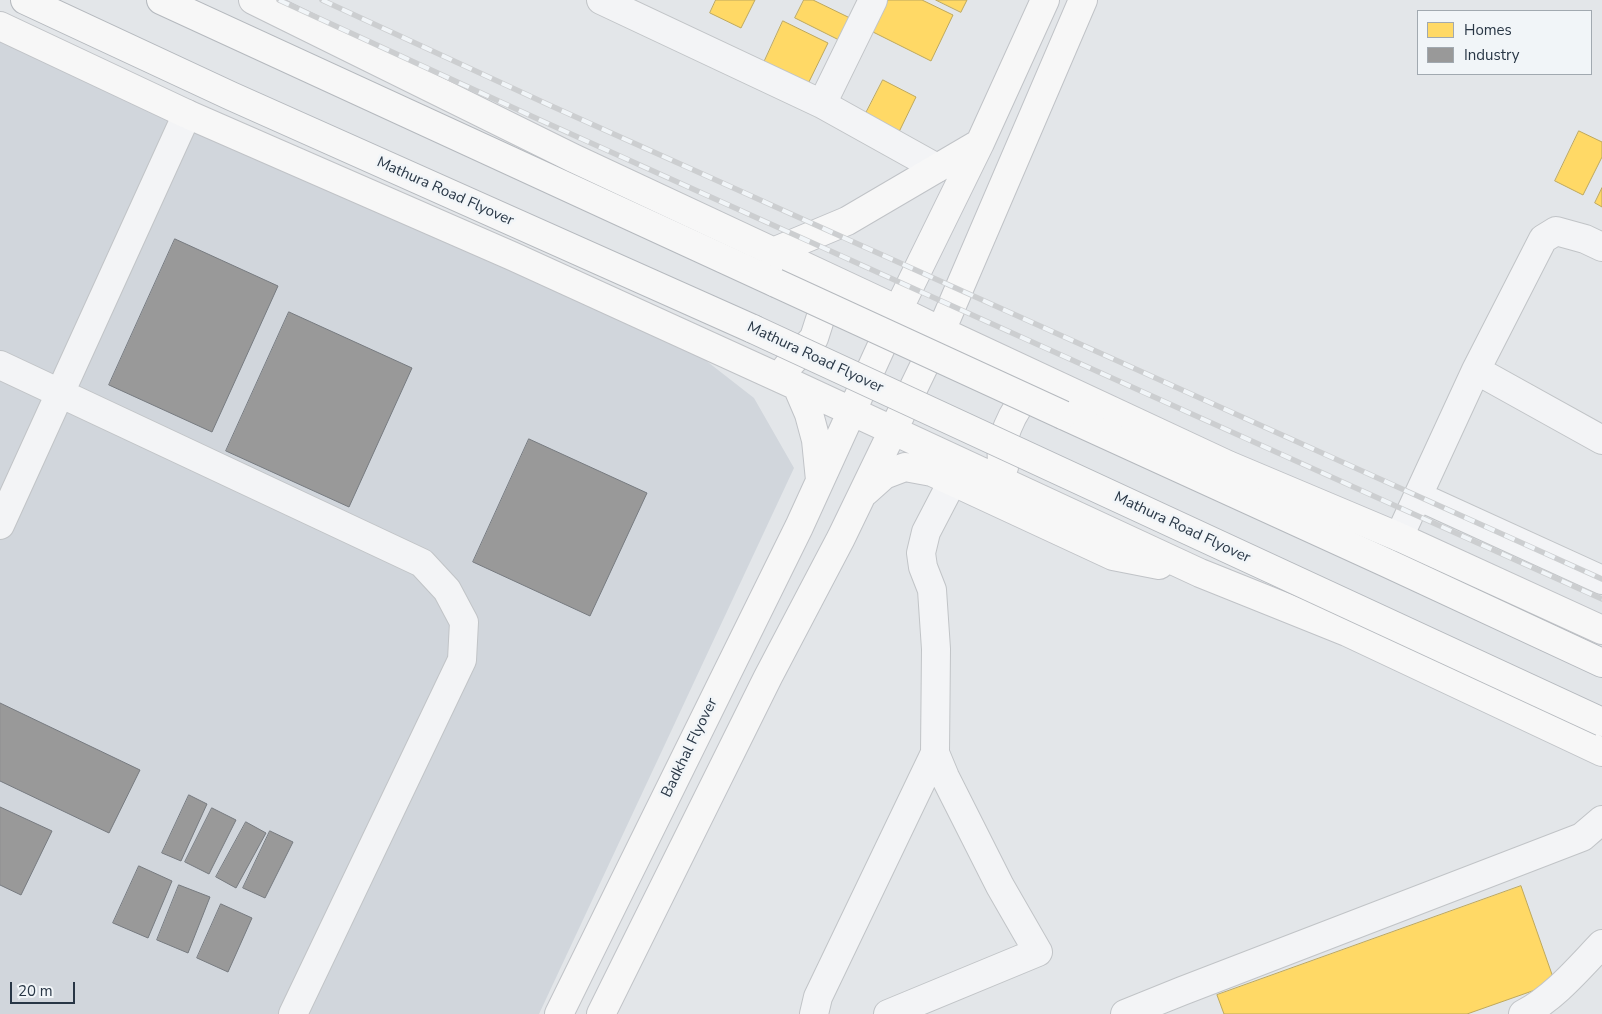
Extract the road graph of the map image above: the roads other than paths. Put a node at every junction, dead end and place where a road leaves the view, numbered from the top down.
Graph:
1 (25, 0) edge
2 (161, 0) edge
3 (253, 0) edge
4 (601, 0) edge
5 (873, 0) edge
6 (1045, 0) edge
7 (1083, 0) edge
8 (0, 26) edge
9 (822, 104) junction
10 (187, 114) junction
11 (980, 143) junction
12 (937, 168) junction
13 (1602, 247) edge
14 (773, 252) junction
15 (820, 274) junction
16 (898, 310) junction
17 (941, 331) junction
18 (0, 365) edge
19 (1476, 370) junction
20 (786, 381) junction
21 (1053, 383) junction
22 (60, 392) junction
23 (852, 411) junction
24 (892, 431) junction
25 (1602, 440) edge
26 (820, 482) junction
27 (952, 482) junction
28 (1016, 488) junction
29 (862, 495) junction
30 (1418, 496) junction
31 (0, 525) edge
32 (1399, 537) junction
33 (1200, 573) junction
34 (1602, 580) edge
35 (1602, 630) edge
36 (1602, 663) edge
37 (1602, 722) edge
38 (1602, 752) edge
39 (935, 753) junction
40 (1597, 830) edge
41 (1602, 944) edge
42 (1129, 1013) edge
43 (293, 1014) edge
44 (558, 1014) edge
45 (601, 1014) edge
46 (814, 1014) edge
47 (888, 1014) edge
48 (1523, 1014) edge

1 - 37 main road, Mathura Road Flyover, bridge
2 - 36 main road, bridge
3 - 14 main road
4 - 9 street
5 - 9 street
6 - 11 main road, Badkhal Flyover
7 - 17 main road
8 - 10 main road
9 - 12 street
10 - 20 main road
10 - 22 street
11 - 12 main road
11 - 16 main road, Badkhal Flyover
12 - 14 main road
13 - 19 street
14 - 15 main road
15 - 16 main road
15 - 20 main road
16 - 17 main road
16 - 23 main road, Badkhal Flyover
17 - 21 main road
17 - 24 main road
18 - 22 street
19 - 25 street
19 - 30 street
20 - 23 main road
20 - 26 main road
21 - 28 main road
21 - 32 main road
22 - 31 street
22 - 43 street
23 - 24 main road
23 - 26 main road, Badkhal Flyover
24 - 28 main road
24 - 29 main road
26 - 44 main road, Badkhal Flyover
27 - 29 main road
27 - 33 main road
27 - 39 street
28 - 33 main road
29 - 45 main road
30 - 32 street
30 - 34 street
32 - 35 main road
33 - 38 main road
39 - 46 street
39 - 47 street
40 - 42 street
41 - 48 street

